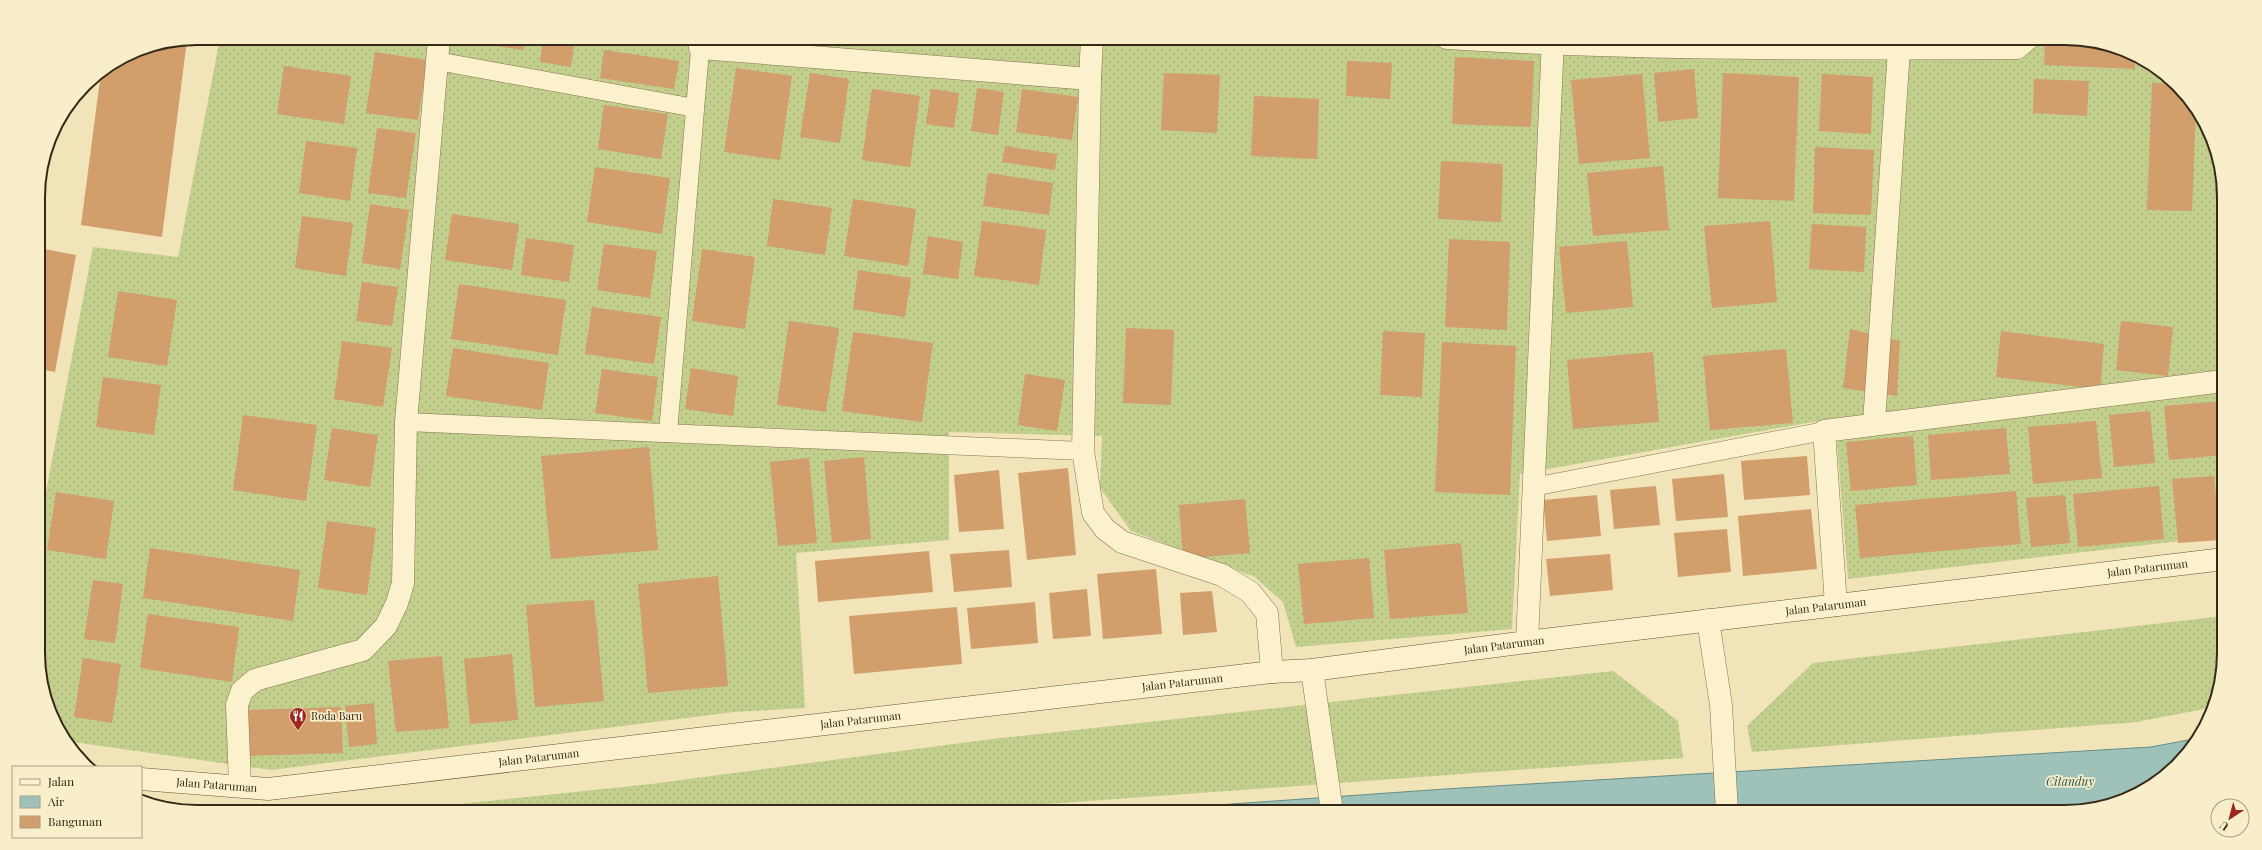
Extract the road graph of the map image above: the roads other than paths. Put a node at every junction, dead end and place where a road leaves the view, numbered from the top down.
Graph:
1 (438, 45) edge
2 (700, 45) edge
3 (722, 45) edge
4 (1092, 45) edge
5 (1553, 45) edge
6 (1899, 45) edge
7 (1946, 45) edge
8 (2021, 45) edge
9 (437, 61) junction
10 (1090, 79) junction
11 (695, 108) junction
12 (2217, 382) edge
13 (406, 422) junction
14 (1874, 423) junction
15 (1824, 431) junction
16 (668, 433) junction
17 (1084, 451) junction
18 (1533, 487) junction
19 (2217, 560) edge
20 (1836, 605) junction
21 (1708, 620) junction
22 (1526, 642) junction
23 (1312, 670) junction
24 (1272, 672) junction
25 (142, 779) edge
26 (240, 786) junction
27 (1331, 805) edge
28 (1727, 805) edge

1 - 9 street
2 - 11 lane
3 - 10 street
4 - 10 street
5 - 18 street
6 - 14 street
7 - 8 street
9 - 11 lane
9 - 13 street
10 - 17 street
11 - 16 lane
12 - 14 street
13 - 16 lane
13 - 26 street
14 - 15 street
15 - 18 lane
15 - 20 street
16 - 17 lane
17 - 24 street
18 - 22 street
19 - 20 street, Jalan Pataruman
20 - 21 street, Jalan Pataruman
21 - 22 street, Jalan Pataruman
21 - 28 street
22 - 23 street, Jalan Pataruman
23 - 24 street, Jalan Pataruman
23 - 27 street
24 - 26 street, Jalan Pataruman
25 - 26 street, Jalan Pataruman

